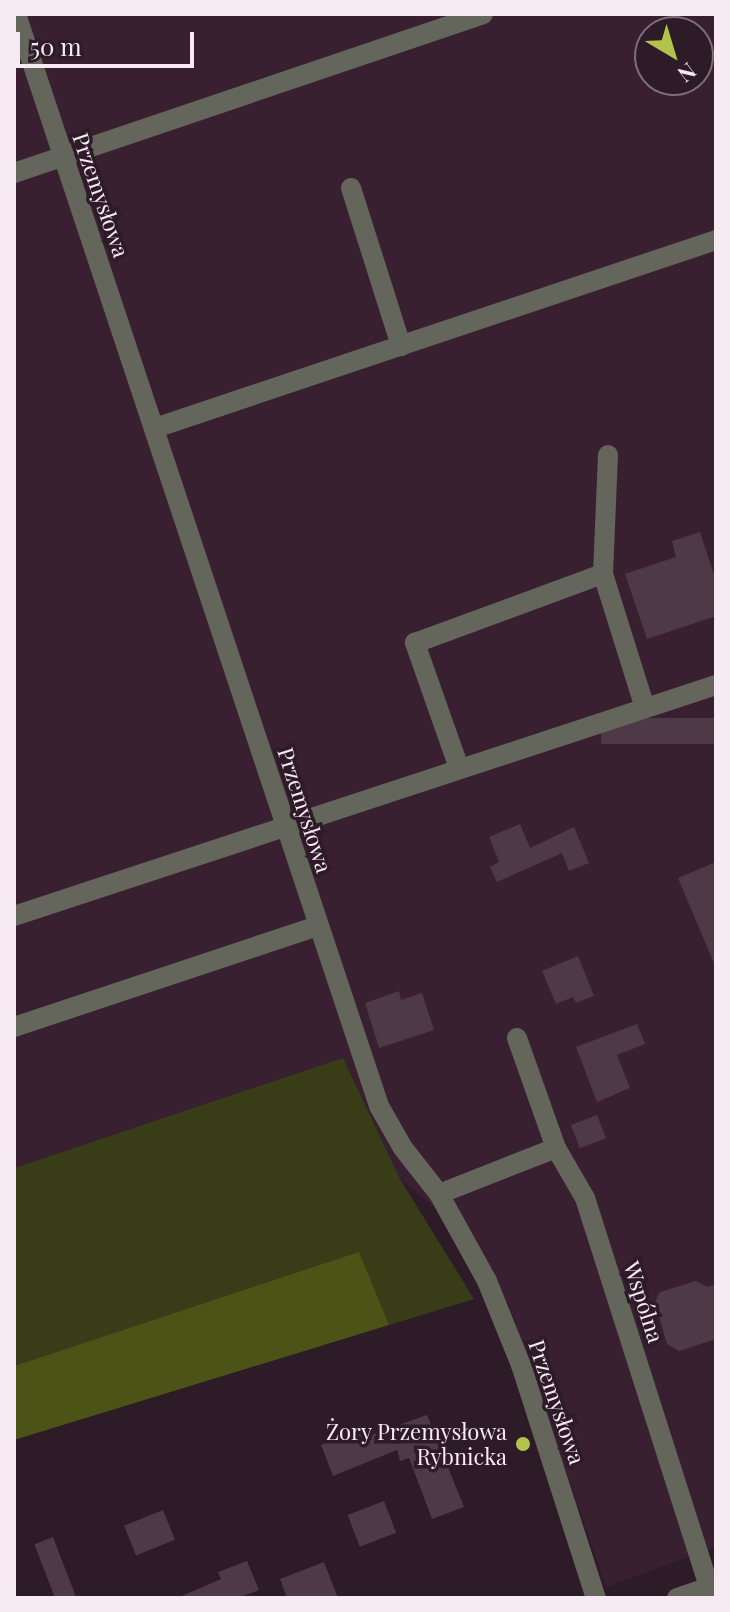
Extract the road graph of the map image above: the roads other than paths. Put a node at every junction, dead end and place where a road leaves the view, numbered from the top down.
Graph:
1 (16, 14) edge
2 (483, 14) edge
3 (62, 156) junction
4 (14, 173) edge
5 (351, 188) dead end
6 (716, 240) edge
7 (401, 346) junction
8 (155, 428) junction
9 (608, 455) dead end
10 (603, 574) junction
11 (716, 685) edge
12 (645, 708) junction
13 (459, 768) junction
14 (284, 825) junction
15 (14, 916) edge
16 (318, 926) junction
17 (14, 1027) edge
18 (517, 1038) dead end
19 (556, 1148) junction
20 (439, 1194) junction
21 (712, 1586) edge
22 (596, 1598) edge
23 (677, 1598) edge

1 - 3 street, Przemysłowa
2 - 3 street
3 - 4 street
3 - 8 street, Przemysłowa
5 - 7 street
6 - 7 street
7 - 8 street
8 - 14 street, Przemysłowa
9 - 10 street
10 - 12 street
10 - 13 street
11 - 12 street
12 - 13 street
13 - 14 street
14 - 15 street
14 - 16 street, Przemysłowa
16 - 17 street
16 - 20 street, Przemysłowa
18 - 19 street, Wspólna
19 - 20 street
19 - 21 street, Wspólna
20 - 22 street, Przemysłowa
21 - 23 street

